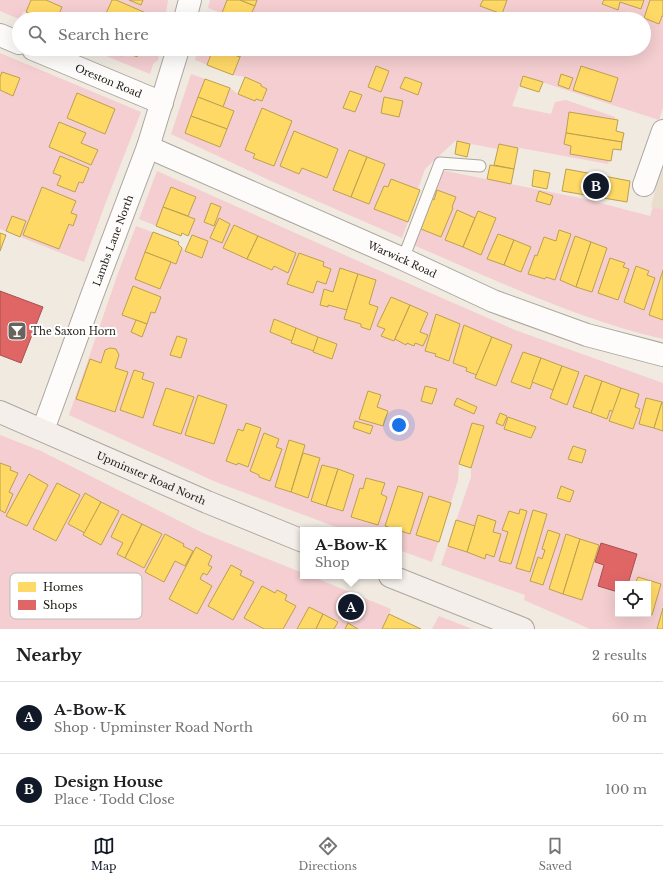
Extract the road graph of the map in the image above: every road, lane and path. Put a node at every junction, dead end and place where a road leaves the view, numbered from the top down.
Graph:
1 (190, 0) edge
2 (187, 12) edge
3 (0, 35) edge
4 (12, 40) edge
5 (50, 56) edge
6 (176, 56) edge
7 (162, 103) junction
8 (663, 131) edge
9 (148, 147) junction
10 (480, 166) dead end
11 (644, 185) dead end
12 (403, 259) junction
13 (663, 355) edge
14 (0, 412) edge
15 (43, 430) junction
16 (300, 540) edge
17 (398, 579) edge
18 (523, 629) edge

1 - 2 street
3 - 4 street
5 - 7 street, Oreston Road
6 - 7 street, Lambs Lane North
7 - 9 street, Lambs Lane North
8 - 11 street
9 - 12 street, Warwick Road
9 - 15 street, Lambs Lane North
10 - 12 lane
12 - 13 street, Warwick Road
14 - 15 street, Upminster Road North
15 - 16 street, Upminster Road North
17 - 18 street

